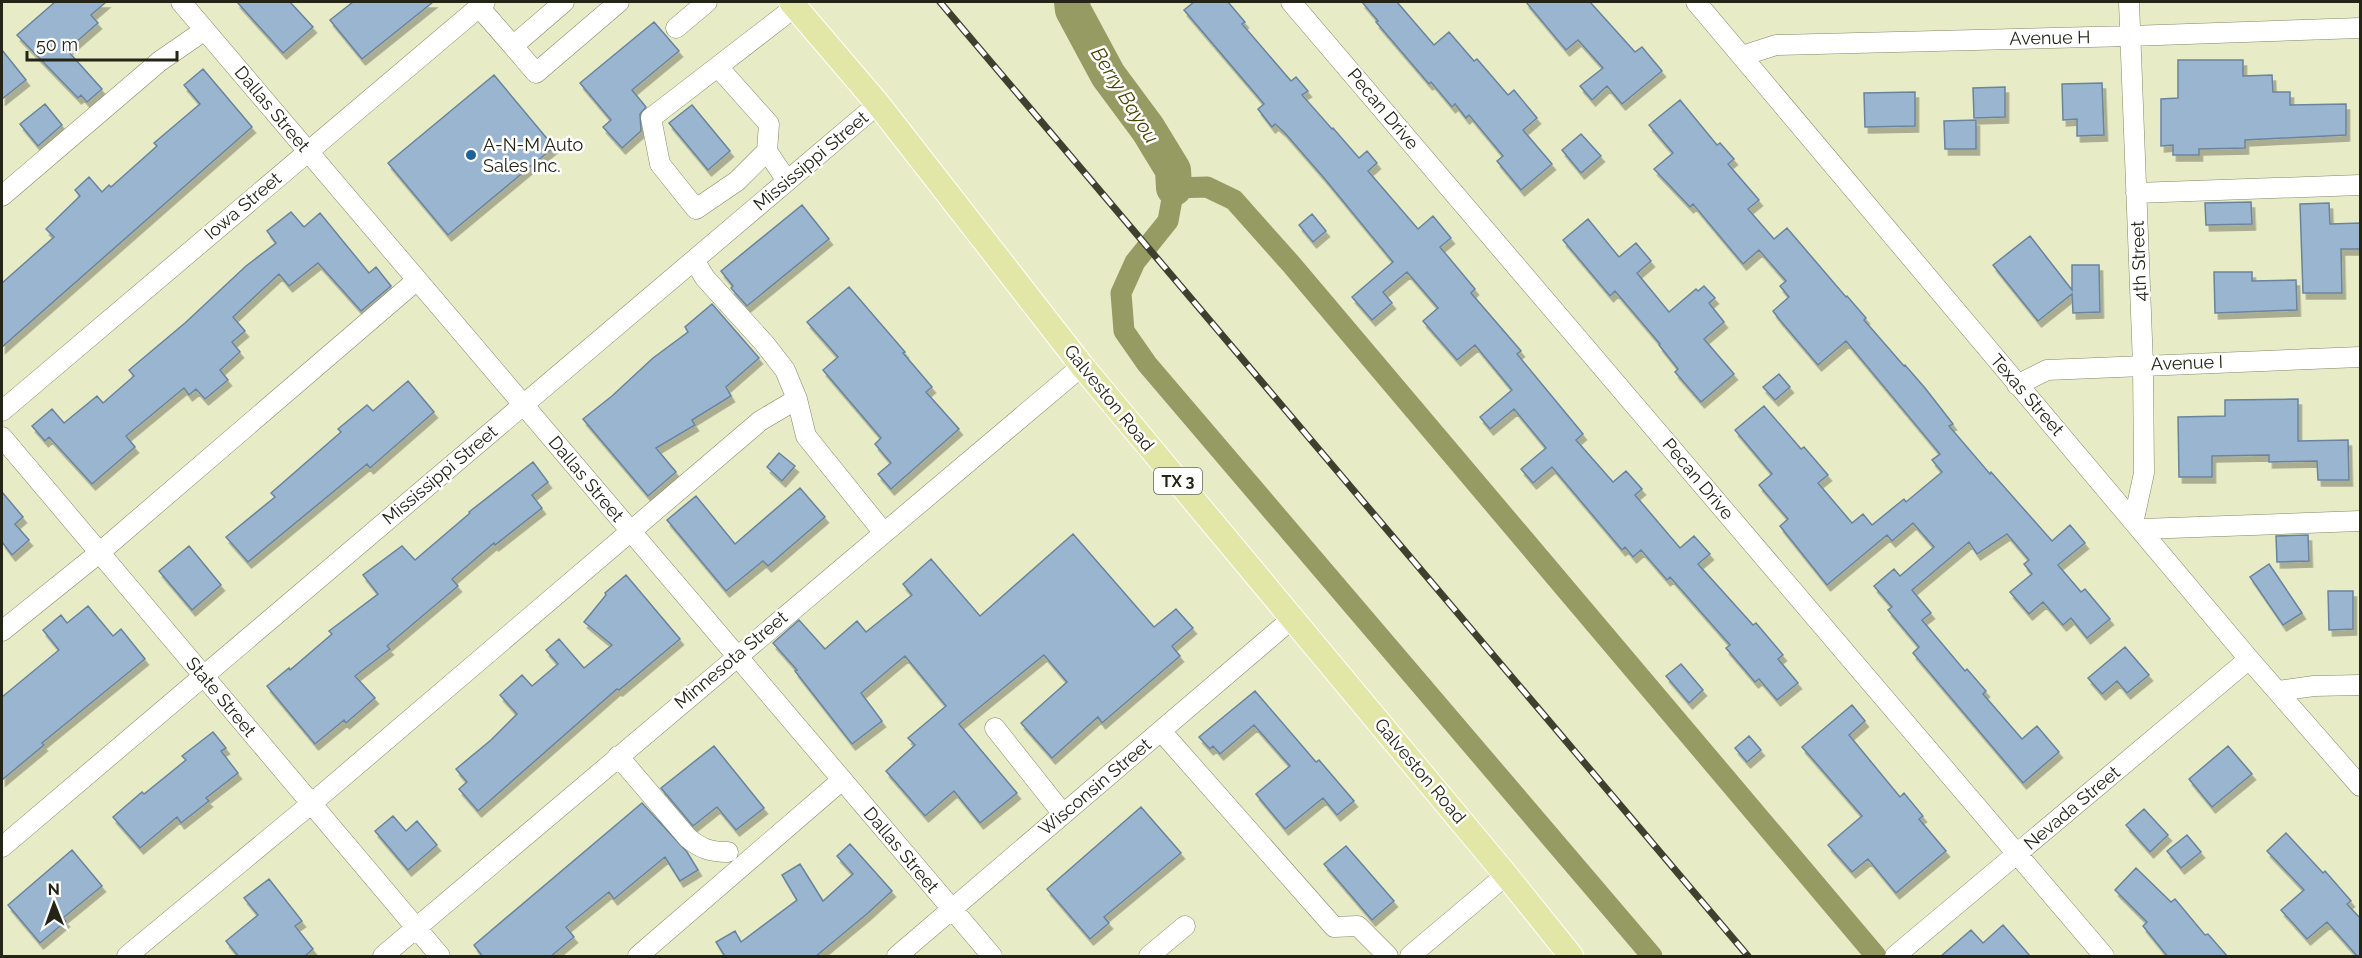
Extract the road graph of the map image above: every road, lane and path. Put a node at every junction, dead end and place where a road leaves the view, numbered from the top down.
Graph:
1 (181, 2) edge
2 (564, 2) edge
3 (619, 2) edge
4 (707, 2) edge
5 (1291, 2) edge
6 (1696, 2) edge
7 (2129, 2) edge
8 (482, 4) edge
9 (793, 4) edge
10 (676, 28) dead end
11 (2361, 28) edge
12 (205, 30) junction
13 (2130, 36) junction
14 (513, 46) junction
15 (1742, 56) junction
16 (718, 68) junction
17 (878, 104) junction
18 (767, 151) junction
19 (308, 152) junction
20 (787, 181) junction
21 (2361, 185) edge
22 (2136, 193) junction
23 (2, 196) edge
24 (694, 260) junction
25 (417, 280) junction
26 (2361, 357) edge
27 (2142, 365) junction
28 (1082, 366) junction
29 (2017, 385) junction
30 (797, 399) junction
31 (523, 405) junction
32 (2, 411) edge
33 (2, 438) edge
34 (2361, 521) edge
35 (2138, 524) junction
36 (630, 532) junction
37 (884, 532) junction
38 (99, 553) junction
39 (1293, 618) junction
40 (2, 631) edge
41 (736, 656) junction
42 (2249, 659) junction
43 (203, 676) junction
44 (2361, 685) edge
45 (2278, 691) junction
46 (995, 728) dead end
47 (1161, 731) junction
48 (618, 756) junction
49 (842, 780) junction
50 (2361, 786) edge
51 (311, 804) junction
52 (1063, 814) junction
53 (2, 847) edge
54 (728, 852) dead end
55 (2017, 854) junction
56 (1506, 875) junction
57 (951, 910) junction
58 (1185, 926) dead end
59 (416, 928) junction
60 (1423, 953) edge
61 (1897, 955) edge
62 (127, 957) edge
63 (383, 957) edge
64 (440, 957) edge
65 (638, 957) edge
66 (897, 957) edge
67 (992, 957) edge
68 (1149, 957) edge
69 (1388, 957) edge
70 (1571, 957) edge
71 (2104, 957) edge

1 - 12 street, Dallas Street
2 - 14 street
3 - 14 street
4 - 10 street
5 - 55 street, Pecan Drive
6 - 15 street, Texas Street
7 - 13 street, 4th Street
8 - 14 street
8 - 19 street, Iowa Street
9 - 16 street
9 - 17 main road, Galveston Road / TX 3
11 - 13 street, Avenue H
12 - 19 street, Dallas Street
12 - 23 street
13 - 15 street, Avenue H
13 - 22 street, 4th Street
15 - 29 street, Texas Street
16 - 18 street
16 - 18 street
17 - 20 street, Mississippi Street
17 - 28 main road, Galveston Road / TX 3
18 - 20 street
19 - 25 street, Dallas Street
19 - 32 street, Iowa Street
20 - 24 street, Mississippi Street
21 - 22 street
22 - 27 street, 4th Street
24 - 30 street
24 - 31 street, Mississippi Street
25 - 31 street, Dallas Street
25 - 38 street
26 - 27 street, Avenue I
27 - 29 street, Avenue I
27 - 35 street, 4th Street
28 - 37 street, Minnesota Street
28 - 39 main road, Galveston Road / TX 3
29 - 35 street, Texas Street
30 - 36 street
30 - 37 street
31 - 36 street, Dallas Street
31 - 43 street, Mississippi Street
33 - 38 street, State Street
34 - 35 street
35 - 42 street, Texas Street
36 - 41 street, Dallas Street
36 - 51 street
37 - 41 street, Minnesota Street
38 - 40 street
38 - 43 street, State Street
39 - 47 street, Wisconsin Street
39 - 56 main road, Galveston Road / TX 3
41 - 48 street, Minnesota Street
41 - 49 street, Dallas Street
42 - 45 street, Texas Street
42 - 55 street, Nevada Street
43 - 51 street, State Street
43 - 53 street, Mississippi Street
44 - 45 street
45 - 50 street, Texas Street
46 - 52 street
47 - 52 street, Wisconsin Street
47 - 69 street
48 - 54 street
48 - 59 street, Minnesota Street
49 - 57 street, Dallas Street
49 - 65 street
51 - 59 street, State Street
51 - 62 street
52 - 57 street, Wisconsin Street
55 - 61 street, Nevada Street
55 - 71 street, Pecan Drive
56 - 60 street
56 - 70 main road, Galveston Road / TX 3
57 - 66 street, Wisconsin Street
57 - 67 street, Dallas Street
58 - 68 street
59 - 63 street, Minnesota Street
59 - 64 street, State Street

